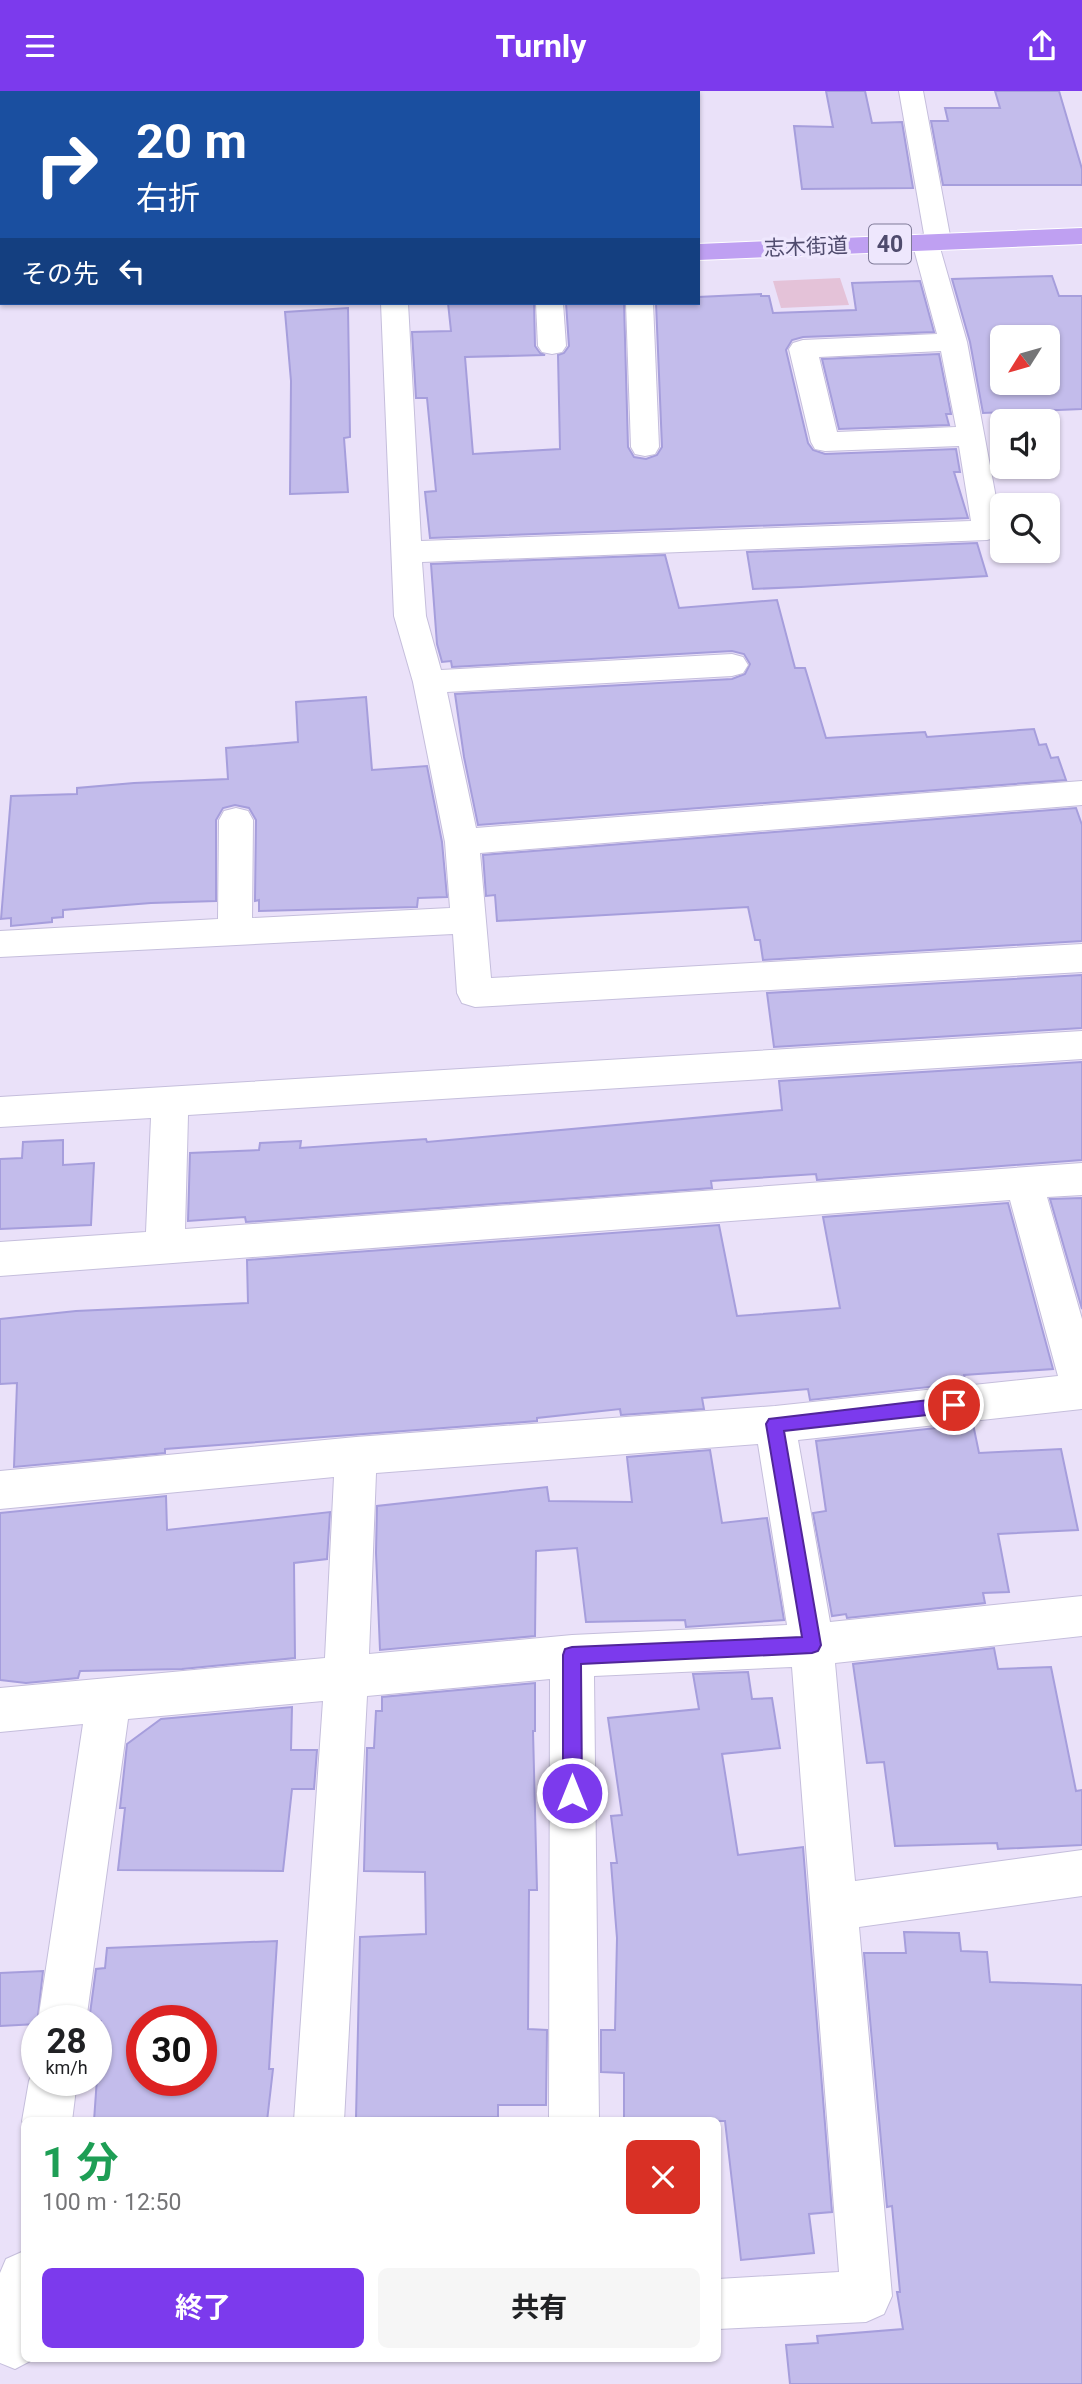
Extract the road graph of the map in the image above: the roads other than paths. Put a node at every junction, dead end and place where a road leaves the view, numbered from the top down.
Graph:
1 (911, 91) edge
2 (1082, 236) edge
3 (932, 242) junction
4 (700, 252) edge
5 (394, 305) edge
6 (549, 305) edge
7 (639, 305) edge
8 (953, 342) junction
9 (552, 345) dead end
10 (972, 436) junction
11 (645, 447) dead end
12 (409, 552) junction
13 (732, 665) dead end
14 (429, 682) junction
15 (1082, 793) edge
16 (236, 820) dead end
17 (462, 842) junction
18 (468, 920) junction
19 (235, 933) junction
20 (0, 944) edge
21 (1082, 957) edge
22 (1082, 1045) edge
23 (170, 1102) junction
24 (0, 1112) edge
25 (1082, 1179) edge
26 (1024, 1184) junction
27 (165, 1247) junction
28 (0, 1259) edge
29 (1082, 1390) edge
30 (775, 1424) junction
31 (356, 1455) junction
32 (0, 1490) edge
33 (1082, 1616) edge
34 (812, 1645) junction
35 (572, 1655) junction
36 (346, 1677) junction
37 (109, 1697) junction
38 (0, 1710) edge
39 (1082, 1873) edge
40 (834, 1907) junction
41 (64, 2005) edge
42 (51, 2096) edge
43 (48, 2117) edge
44 (319, 2117) edge
45 (574, 2117) edge
46 (21, 2295) edge
47 (721, 2304) edge
48 (13, 2343) edge

1 - 3 street
2 - 3 main road, 志木街道 / 40
3 - 4 main road, 志木街道 / 40
3 - 8 street
5 - 12 street
6 - 9 street
7 - 11 street
8 - 10 street
8 - 10 street
10 - 12 street
12 - 14 street
13 - 14 street
14 - 17 street
15 - 17 street
16 - 19 street
17 - 18 street
18 - 19 street
18 - 21 street
19 - 20 street
22 - 23 street
23 - 24 street
23 - 27 street
25 - 26 street
26 - 27 street
26 - 29 street
27 - 28 street
29 - 30 street
30 - 31 street
30 - 34 street
31 - 32 street
31 - 36 street
33 - 34 street
34 - 35 street
34 - 40 street
35 - 36 street
35 - 45 street
36 - 37 street
36 - 44 street
37 - 38 street
37 - 41 street
39 - 40 street
40 - 47 street
42 - 43 street
46 - 48 street

